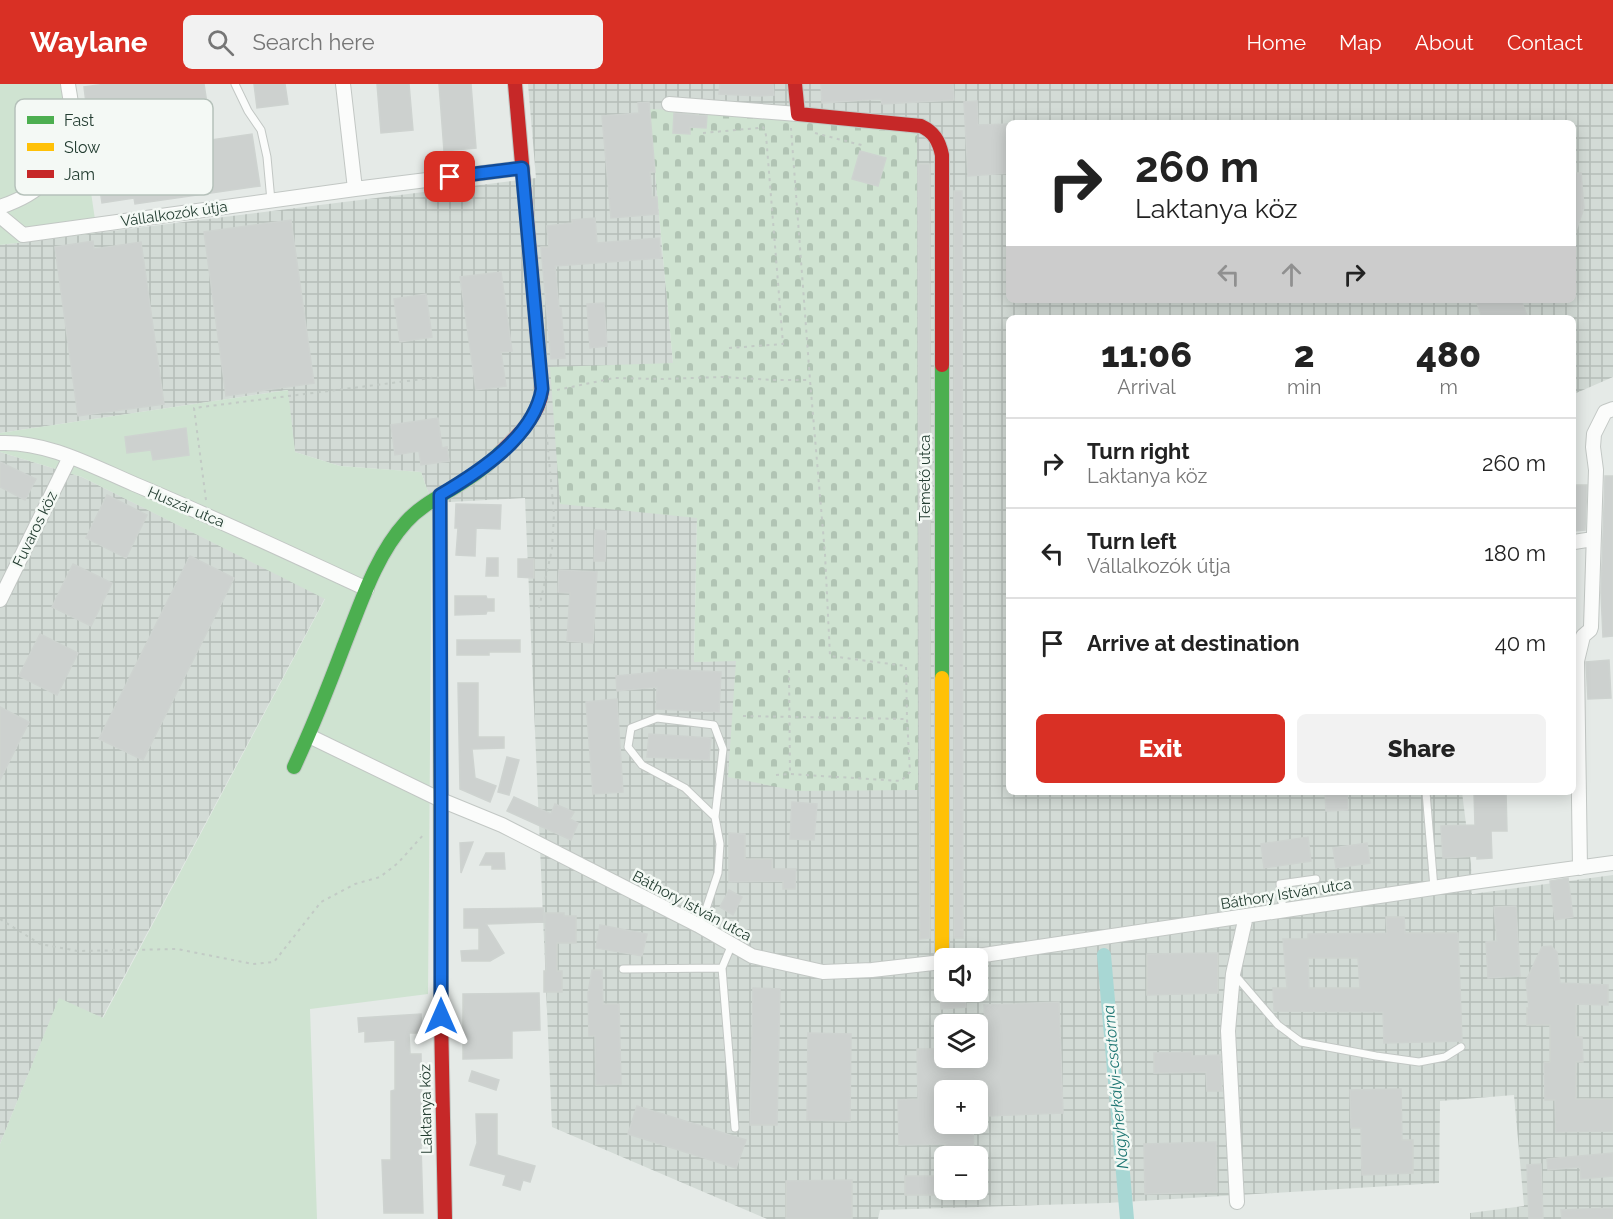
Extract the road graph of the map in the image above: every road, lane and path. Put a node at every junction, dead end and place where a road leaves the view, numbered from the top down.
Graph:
1 (68, 84) edge
2 (235, 84) edge
3 (343, 84) edge
4 (515, 84) edge
5 (795, 84) edge
6 (70, 99) edge
7 (669, 104) dead end
8 (794, 117) junction
9 (766, 121) dead end
10 (762, 124) junction
11 (704, 133) dead end
12 (522, 168) junction
13 (355, 189) junction
14 (28, 195) edge
15 (271, 201) junction
16 (0, 207) edge
17 (0, 216) edge
18 (729, 348) dead end
19 (439, 377) dead end
20 (810, 380) junction
21 (542, 389) junction
22 (1613, 410) edge
23 (545, 423) dead end
24 (0, 443) edge
25 (70, 458) junction
26 (440, 495) junction
27 (208, 515) junction
28 (1593, 539) junction
29 (1576, 542) edge
30 (367, 589) junction
31 (0, 600) edge
32 (539, 608) dead end
33 (1578, 635) edge
34 (789, 670) dead end
35 (743, 716) dead end
36 (790, 717) junction
37 (907, 719) junction
38 (309, 736) junction
39 (294, 768) dead end
40 (790, 774) junction
41 (776, 775) dead end
42 (1426, 795) edge
43 (441, 807) junction
44 (716, 817) junction
45 (1613, 863) edge
46 (1580, 868) junction
47 (1316, 879) dead end
48 (1434, 888) junction
49 (1283, 911) junction
50 (1246, 916) junction
51 (0, 919) edge
52 (698, 925) junction
53 (732, 945) junction
54 (943, 948) edge
55 (988, 954) edge
56 (934, 963) edge
57 (722, 968) junction
58 (623, 969) dead end
59 (1233, 974) junction
60 (1461, 1047) dead end
61 (735, 1128) dead end
62 (1237, 1202) dead end
63 (445, 1219) edge

1 - 6 street
2 - 15 lane
3 - 13 street
4 - 12 street
5 - 8 street
7 - 8 street, Temető utca
8 - 20 path
8 - 54 street, Temető utca
9 - 10 path
10 - 11 path
10 - 18 path
12 - 13 street, Vállalkozók útja
12 - 21 street
13 - 15 street, Vállalkozók útja
14 - 16 street
15 - 17 street, Vállalkozók útja
19 - 27 path
20 - 21 path
20 - 37 path
21 - 26 street
22 - 28 street
23 - 32 path
24 - 25 street, Huszár utca
25 - 27 street, Huszár utca
25 - 31 street, Fuvaros köz
26 - 30 street
26 - 43 street, Laktanya köz
27 - 30 street, Huszár utca
28 - 29 street
28 - 33 street
30 - 38 street
33 - 46 street
34 - 36 path
35 - 36 path
36 - 37 path
36 - 40 path
37 - 40 path
38 - 39 street
38 - 43 street, Báthory István utca
40 - 41 path
42 - 48 lane
43 - 51 path
43 - 52 street, Báthory István utca
43 - 63 street, Laktanya köz
44 - 44 lane
44 - 52 lane
45 - 46 street, Báthory István utca
46 - 48 street, Báthory István utca
47 - 49 lane
48 - 49 street, Báthory István utca
49 - 50 street, Báthory István utca
50 - 55 street, Báthory István utca
50 - 59 street
52 - 53 street, Báthory István utca
53 - 56 street, Báthory István utca
53 - 57 lane
57 - 58 lane
57 - 61 lane
59 - 60 lane
59 - 62 street

